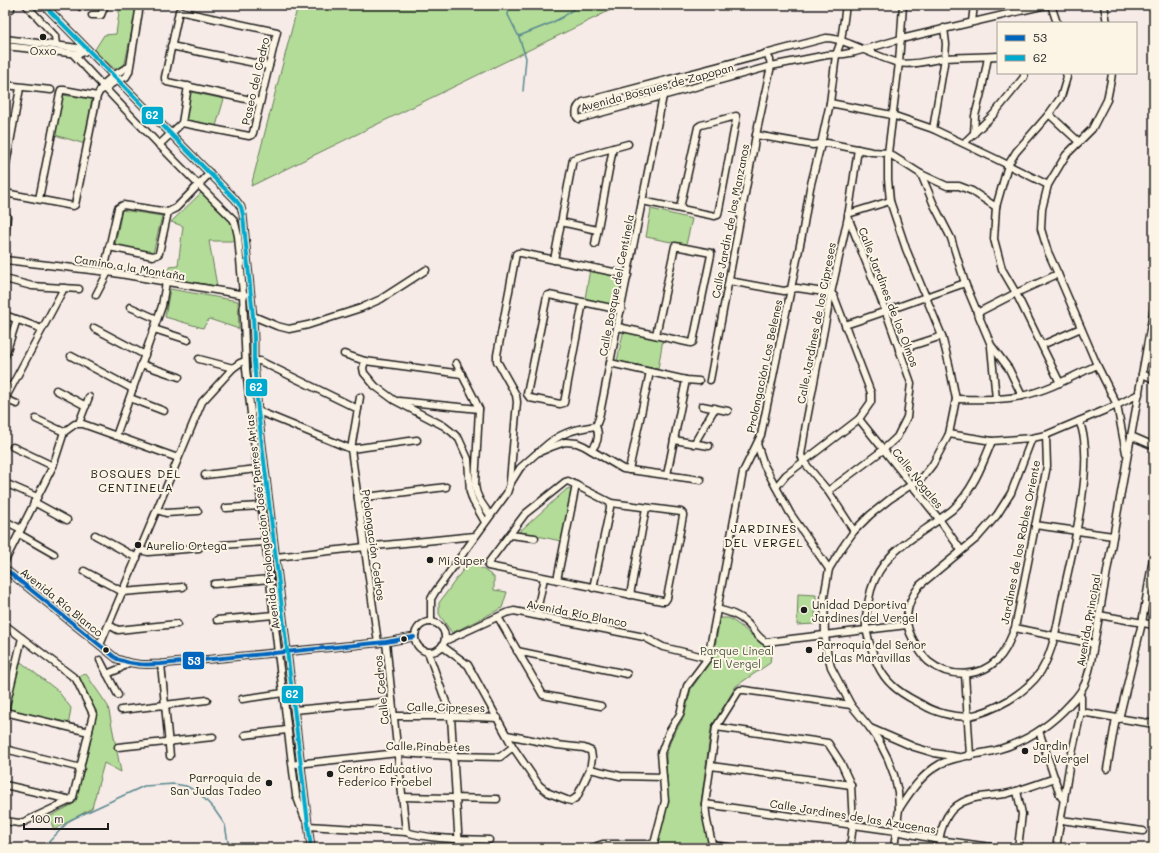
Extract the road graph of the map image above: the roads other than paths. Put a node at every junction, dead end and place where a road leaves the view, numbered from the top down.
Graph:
1 (26, 5) edge
2 (44, 5) edge
3 (105, 5) edge
4 (140, 5) edge
5 (846, 5) edge
6 (904, 5) edge
7 (974, 5) edge
8 (1046, 5) edge
9 (1051, 5) edge
10 (1104, 5) edge
11 (1034, 6) edge
12 (92, 15) dead end
13 (56, 17) junction
14 (972, 22) junction
15 (1057, 22) edge
16 (1107, 22) edge
17 (46, 27) junction
18 (944, 28) junction
19 (901, 38) junction
20 (5, 39) edge
21 (841, 41) junction
22 (56, 45) junction
23 (5, 46) edge
24 (171, 46) junction
25 (86, 48) junction
26 (864, 50) junction
27 (766, 53) junction
28 (72, 54) junction
29 (836, 55) junction
30 (997, 56) edge
31 (988, 57) junction
32 (945, 58) junction
33 (899, 63) junction
34 (269, 66) junction
35 (771, 66) junction
36 (1024, 74) edge
37 (1066, 74) edge
38 (1112, 74) edge
39 (116, 78) junction
40 (666, 81) junction
41 (5, 85) edge
42 (188, 86) junction
43 (20, 88) junction
44 (51, 90) dead end
45 (101, 91) junction
46 (663, 96) junction
47 (260, 102) junction
48 (830, 103) junction
49 (1049, 114) junction
50 (892, 115) junction
51 (182, 123) junction
52 (933, 129) junction
53 (171, 134) junction
54 (974, 134) junction
55 (756, 135) junction
56 (1079, 142) junction
57 (964, 143) junction
58 (628, 144) dead end
59 (821, 144) junction
60 (159, 145) junction
61 (613, 148) junction
62 (858, 149) junction
63 (888, 153) junction
64 (1008, 165) junction
65 (5, 170) edge
66 (210, 173) junction
67 (921, 174) junction
68 (199, 185) junction
69 (1048, 186) junction
70 (5, 193) edge
71 (39, 199) junction
72 (642, 201) junction
73 (890, 201) junction
74 (996, 207) junction
75 (680, 208) junction
76 (168, 212) junction
77 (243, 214) junction
78 (8, 216) dead end
79 (848, 216) junction
80 (233, 218) junction
81 (561, 222) junction
82 (597, 230) junction
83 (5, 236) edge
84 (595, 244) dead end
85 (109, 247) junction
86 (5, 260) edge
87 (554, 260) junction
88 (106, 262) dead end
89 (426, 270) dead end
90 (108, 272) junction
91 (1058, 274) junction
92 (628, 275) junction
93 (5, 279) edge
94 (729, 281) junction
95 (166, 282) junction
96 (965, 283) junction
97 (64, 288) junction
98 (79, 289) dead end
99 (790, 289) junction
100 (831, 293) junction
101 (1016, 293) junction
102 (243, 294) junction
103 (96, 295) dead end
104 (251, 295) junction
105 (926, 296) junction
106 (584, 302) junction
107 (130, 307) dead end
108 (1154, 307) edge
109 (621, 310) junction
110 (886, 312) junction
111 (977, 313) junction
112 (5, 315) edge
113 (253, 316) junction
114 (17, 319) junction
115 (157, 319) junction
116 (845, 325) junction
117 (1152, 325) edge
118 (618, 327) junction
119 (42, 328) junction
120 (94, 328) dead end
121 (1081, 328) junction
122 (154, 329) junction
123 (656, 336) junction
124 (942, 336) junction
125 (188, 340) dead end
126 (991, 345) junction
127 (1042, 346) junction
128 (899, 350) junction
129 (344, 354) dead end
130 (145, 355) junction
131 (5, 356) edge
132 (72, 356) dead end
133 (199, 358) dead end
134 (245, 361) junction
135 (254, 361) junction
136 (365, 361) junction
137 (456, 363) dead end
138 (610, 363) junction
139 (141, 364) junction
140 (1097, 365) junction
141 (233, 368) junction
142 (650, 372) junction
143 (462, 374) junction
144 (1142, 374) junction
145 (179, 377) dead end
146 (1154, 379) edge
147 (686, 380) junction
148 (710, 380) dead end
149 (699, 381) dead end
150 (1060, 383) junction
151 (133, 389) junction
152 (56, 390) dead end
153 (1139, 394) junction
154 (1022, 396) junction
155 (89, 397) dead end
156 (360, 397) dead end
157 (130, 398) junction
158 (5, 399) edge
159 (956, 399) junction
160 (996, 399) junction
161 (394, 400) junction
162 (16, 404) dead end
163 (1117, 405) junction
164 (86, 406) junction
165 (702, 406) dead end
166 (479, 408) junction
167 (715, 408) junction
168 (358, 409) junction
169 (258, 410) junction
170 (164, 411) dead end
171 (728, 411) dead end
172 (250, 412) junction
173 (36, 419) dead end
174 (859, 420) junction
175 (1079, 421) junction
176 (79, 423) junction
177 (596, 426) junction
178 (64, 432) junction
179 (568, 432) junction
180 (950, 434) junction
181 (116, 436) junction
182 (1046, 436) junction
183 (1131, 436) junction
184 (1032, 438) junction
185 (417, 440) dead end
186 (674, 440) junction
187 (992, 441) junction
188 (570, 442) junction
189 (694, 444) junction
190 (757, 444) junction
191 (709, 446) dead end
192 (1154, 446) edge
193 (13, 447) dead end
194 (351, 449) junction
195 (591, 450) junction
196 (883, 450) junction
197 (537, 453) junction
198 (513, 457) junction
199 (178, 458) junction
200 (468, 459) junction
201 (1127, 459) junction
202 (476, 460) junction
203 (804, 462) junction
204 (525, 463) junction
205 (53, 466) junction
206 (257, 469) junction
207 (629, 470) junction
208 (667, 475) junction
209 (205, 476) dead end
210 (701, 480) dead end
211 (5, 483) edge
212 (510, 484) junction
213 (576, 485) junction
214 (911, 486) junction
215 (446, 487) dead end
216 (776, 487) junction
217 (828, 491) junction
218 (358, 498) junction
219 (36, 500) junction
220 (611, 503) junction
221 (261, 506) junction
222 (226, 508) dead end
223 (646, 508) junction
224 (157, 510) junction
225 (198, 511) dead end
226 (490, 515) junction
227 (939, 519) junction
228 (67, 520) dead end
229 (5, 521) edge
230 (485, 522) junction
231 (1035, 526) junction
232 (20, 531) junction
233 (854, 531) junction
234 (1076, 532) junction
235 (95, 535) dead end
236 (510, 535) junction
237 (475, 536) junction
238 (1113, 536) junction
239 (535, 538) dead end
240 (265, 542) junction
241 (222, 546) dead end
242 (365, 547) junction
243 (199, 548) dead end
244 (140, 550) junction
245 (961, 550) junction
246 (1154, 552) edge
247 (54, 554) dead end
248 (276, 557) junction
249 (137, 558) junction
250 (5, 561) edge
251 (5, 569) edge
252 (830, 569) junction
253 (84, 571) dead end
254 (544, 578) junction
255 (270, 579) junction
256 (557, 580) junction
257 (214, 584) dead end
258 (183, 587) dead end
259 (593, 588) junction
260 (122, 592) junction
261 (630, 595) junction
262 (717, 609) junction
263 (274, 615) junction
264 (536, 615) junction
265 (1099, 615) junction
266 (498, 617) junction
267 (217, 620) dead end
268 (431, 622) junction
269 (1142, 623) junction
270 (177, 624) dead end
271 (5, 625) edge
272 (109, 625) junction
273 (907, 625) junction
274 (1154, 625) edge
275 (1015, 628) junction
276 (866, 630) junction
277 (824, 635) junction
278 (1055, 636) junction
279 (414, 637) junction
280 (22, 638) junction
281 (386, 642) junction
282 (378, 643) junction
283 (443, 643) junction
284 (1094, 644) junction
285 (100, 646) junction
286 (517, 651) junction
287 (287, 652) junction
288 (428, 652) junction
289 (278, 653) junction
290 (708, 658) junction
291 (100, 660) dead end
292 (128, 663) junction
293 (161, 664) junction
294 (107, 674) junction
295 (627, 674) dead end
296 (965, 674) junction
297 (283, 693) junction
298 (118, 694) dead end
299 (1079, 694) junction
300 (242, 699) dead end
301 (206, 700) dead end
302 (392, 701) junction
303 (165, 705) junction
304 (851, 705) junction
305 (601, 706) dead end
306 (120, 710) dead end
307 (294, 710) junction
308 (5, 711) edge
309 (1081, 712) junction
310 (394, 716) junction
311 (451, 716) junction
312 (968, 716) junction
313 (498, 718) junction
314 (1118, 718) junction
315 (1154, 724) edge
316 (716, 727) junction
317 (870, 728) junction
318 (287, 730) junction
319 (1039, 731) junction
320 (89, 732) junction
321 (245, 734) dead end
322 (507, 735) junction
323 (213, 737) dead end
324 (169, 741) junction
325 (118, 747) dead end
326 (513, 747) junction
327 (5, 749) edge
328 (398, 753) junction
329 (170, 756) dead end
330 (453, 756) junction
331 (970, 756) junction
332 (960, 757) junction
333 (300, 763) junction
334 (292, 764) junction
335 (711, 766) junction
336 (81, 768) junction
337 (590, 769) junction
338 (1107, 769) dead end
339 (663, 777) junction
340 (1054, 778) junction
341 (5, 785) edge
342 (851, 785) junction
343 (1016, 791) junction
344 (402, 797) junction
345 (456, 798) junction
346 (72, 799) junction
347 (497, 799) dead end
348 (1064, 800) junction
349 (705, 804) junction
350 (899, 809) junction
351 (1061, 820) junction
352 (5, 821) edge
353 (853, 825) junction
354 (308, 826) junction
355 (896, 831) junction
356 (1142, 831) dead end
357 (406, 832) junction
358 (459, 839) junction
359 (489, 840) dead end
360 (939, 840) junction
361 (713, 846) edge
362 (311, 848) edge
363 (459, 848) edge
364 (595, 848) edge
365 (735, 848) edge
366 (850, 848) edge
367 (894, 848) edge
368 (998, 848) edge
369 (1018, 848) edge
370 (1056, 848) edge

1 - 17 street
2 - 13 street, Avenida Prolongación José Parres Arias
3 - 12 street
4 - 39 street
5 - 21 street, Prolongación Los Belenes
6 - 19 street
7 - 14 street
8 - 11 street, Avenida Bosques de Zapopan
9 - 15 street
10 - 16 street
11 - 14 street, Avenida Bosques de Zapopan
13 - 17 street
13 - 25 street, Avenida Prolongación José Parres Arias
14 - 18 street, Avenida Bosques de Zapopan
17 - 22 street
18 - 19 street, Avenida Bosques de Zapopan
18 - 32 street
19 - 26 street, Avenida Bosques de Zapopan
19 - 33 street
20 - 22 street
21 - 26 street, Avenida Bosques de Zapopan
21 - 27 street, Avenida Bosques de Zapopan
21 - 29 street, Prolongación Los Belenes
22 - 25 street
23 - 28 street
24 - 34 street
24 - 34 street, Paseo del Cedro
24 - 42 street
25 - 28 street
25 - 39 street, Avenida Prolongación José Parres Arias
26 - 29 street, Avenida Bosques de Zapopan
26 - 33 street, Avenida Bosques de Zapopan
27 - 35 street
27 - 40 street, Avenida Bosques de Zapopan
28 - 45 street
29 - 35 street, Avenida Bosques de Zapopan
29 - 48 street, Prolongación Los Belenes
30 - 31 street
31 - 32 street
31 - 54 street
32 - 33 street
32 - 52 street
33 - 50 street
34 - 47 street, Paseo del Cedro
35 - 46 street, Avenida Bosques de Zapopan
35 - 55 street, Calle Jardín de los Manzanos
36 - 54 street
37 - 49 street
38 - 56 street
39 - 45 street
39 - 53 street, Avenida Prolongación José Parres Arias
40 - 46 street, Calle Bosque del Centinela
40 - 46 street, Avenida Bosques de Zapopan
41 - 43 street
42 - 47 street
42 - 51 street
43 - 44 street
43 - 65 street
45 - 60 street
45 - 71 street
45 - 71 street
46 - 72 street, Calle Bosque del Centinela
47 - 51 street, Paseo del Cedro
48 - 50 street
48 - 59 street, Prolongación Los Belenes
49 - 56 street
49 - 64 street
50 - 52 street
50 - 63 street
51 - 53 street
52 - 57 street
53 - 60 street
53 - 66 street, Avenida Prolongación José Parres Arias
54 - 57 street
55 - 59 street
55 - 94 street, Calle Jardín de los Manzanos
56 - 69 street
57 - 64 street
58 - 61 street
59 - 62 street
59 - 99 street, Prolongación Los Belenes
60 - 68 street
61 - 81 street
61 - 82 street
62 - 63 street
62 - 79 street, Calle Jardines de los Cipreses
63 - 67 street
63 - 73 street
64 - 69 street
64 - 74 street
66 - 68 street
66 - 77 street, Avenida Prolongación José Parres Arias
67 - 74 street
67 - 96 street
68 - 76 street
68 - 80 street
69 - 91 street
70 - 71 street
72 - 75 street
72 - 92 street, Calle Bosque del Centinela
73 - 79 street
73 - 105 street
74 - 101 street
75 - 75 street
76 - 85 street
76 - 85 street
77 - 80 street
77 - 104 street, Avenida Prolongación José Parres Arias
78 - 83 street
79 - 100 street, Calle Jardines de los Cipreses
79 - 110 street, Calle Jardines de los Olmos
80 - 102 street, Avenida Prolongación José Parres Arias
81 - 82 street
81 - 87 street
82 - 84 street
85 - 88 street
86 - 90 street, Camino a la Montaña
87 - 92 street
87 - 198 street
89 - 113 street
90 - 95 street, Camino a la Montaña
90 - 103 street
91 - 101 street
91 - 121 street
92 - 109 street, Calle Bosque del Centinela
93 - 97 street
94 - 99 street
94 - 148 street, Calle Jardín de los Manzanos
95 - 102 street, Camino a la Montaña
95 - 115 street
96 - 105 street
96 - 111 street
97 - 98 street
97 - 119 street
99 - 100 street
99 - 190 street, Prolongación Los Belenes
100 - 116 street
100 - 203 street, Calle Jardines de los Cipreses
101 - 111 street
101 - 127 street
102 - 104 street, Camino a la Montaña
102 - 134 street, Avenida Prolongación José Parres Arias
104 - 113 street, Avenida Prolongación José Parres Arias
105 - 110 street
105 - 124 street
106 - 106 street
106 - 109 street
107 - 115 street
108 - 117 street, Avenida Principal
109 - 118 street, Calle Bosque del Centinela
110 - 116 street
110 - 128 street, Calle Jardines de los Olmos
111 - 126 street
112 - 114 street
113 - 135 street, Avenida Prolongación José Parres Arias
114 - 119 street
114 - 131 street
115 - 122 street
116 - 174 street
117 - 144 street, Avenida Principal
118 - 123 street
118 - 138 street, Calle Bosque del Centinela
119 - 158 street
120 - 130 street
121 - 127 street
121 - 140 street
122 - 125 street
122 - 130 street
123 - 123 street
124 - 128 street
124 - 159 street
126 - 154 street
126 - 160 street
127 - 150 street
128 - 196 street, Calle Jardines de los Olmos
129 - 136 street
130 - 139 street
132 - 151 street
133 - 141 street
134 - 141 street
134 - 172 street, Avenida Prolongación José Parres Arias
135 - 168 street
135 - 169 street, Avenida Prolongación José Parres Arias
136 - 143 street
136 - 161 street
137 - 143 street
138 - 142 street
138 - 177 street, Calle Bosque del Centinela
139 - 145 street
139 - 151 street
140 - 150 street
140 - 163 street
141 - 199 street
142 - 147 street
142 - 207 street
143 - 166 street
144 - 146 street
144 - 153 street, Avenida Principal
147 - 149 street
147 - 186 street
150 - 154 street
151 - 157 street
152 - 164 street
153 - 163 street
153 - 183 street, Avenida Principal
154 - 160 street
155 - 164 street
156 - 168 street
157 - 170 street
157 - 181 street
158 - 162 street
159 - 160 street
159 - 180 street
161 - 166 street
161 - 200 street
163 - 175 street
163 - 201 street
164 - 176 street
165 - 167 street
166 - 202 street
167 - 171 street
167 - 189 street
168 - 194 street
169 - 172 street
169 - 194 street
169 - 248 street, Avenida Prolongación José Parres Arias
172 - 206 street, Avenida Prolongación José Parres Arias
173 - 178 street
174 - 196 street, Calle Nogales
174 - 203 street
175 - 182 street
175 - 234 street
176 - 178 street
176 - 181 street
177 - 179 street
177 - 195 street, Calle Bosque del Centinela
178 - 205 street
179 - 188 street
179 - 197 street
180 - 187 street
180 - 214 street
181 - 199 street
182 - 184 street
182 - 231 street, Jardines de los Robles Oriente
183 - 192 street
183 - 201 street, Avenida Principal
184 - 187 street
184 - 245 street
185 - 194 street
186 - 189 street
186 - 208 street
187 - 227 street
188 - 195 street
188 - 197 street
189 - 191 street
190 - 216 street
190 - 262 street, Prolongación Los Belenes
193 - 205 street
194 - 218 street, Prolongación Cedros
195 - 207 street
196 - 214 street, Calle Nogales
196 - 217 street, Calle Jardines de los Olmos
197 - 204 street
198 - 204 street
198 - 212 street
199 - 224 street
200 - 202 street
200 - 230 street
201 - 238 street, Avenida Principal
202 - 226 street
203 - 216 street
203 - 217 street
204 - 212 street
205 - 219 street
206 - 209 street
206 - 221 street, Avenida Prolongación José Parres Arias
207 - 208 street
208 - 210 street
211 - 219 street
212 - 226 street
213 - 220 street
213 - 236 street
213 - 256 street
214 - 227 street, Calle Nogales
214 - 233 street
215 - 218 street
216 - 252 street
217 - 233 street
218 - 242 street, Prolongación Cedros
219 - 228 street
219 - 232 street
220 - 223 street
220 - 259 street
221 - 222 street
221 - 240 street, Avenida Prolongación José Parres Arias
223 - 261 street
223 - 261 street
224 - 225 street
224 - 244 street
226 - 230 street
227 - 245 street, Calle Nogales
227 - 276 street
229 - 232 street
230 - 237 street
231 - 234 street
231 - 275 street, Jardines de los Robles Oriente
232 - 247 street
232 - 250 street
233 - 252 street
234 - 238 street
234 - 278 street
235 - 249 street
236 - 239 street
236 - 254 street
237 - 242 street
237 - 268 street
238 - 265 street, Avenida Principal
240 - 241 street
240 - 255 street, Avenida Prolongación José Parres Arias
242 - 248 street
242 - 282 street, Prolongación Cedros
243 - 244 street
244 - 249 street
245 - 273 street
246 - 269 street
248 - 287 street, Avenida Prolongación José Parres Arias
249 - 260 street
251 - 285 street, Avenida Río Blanco
252 - 277 street
253 - 260 street
254 - 256 street
254 - 264 street
255 - 257 street
255 - 263 street, Avenida Prolongación José Parres Arias
256 - 259 street
258 - 260 street
259 - 261 street
260 - 272 street
262 - 277 street
262 - 290 street, Prolongación Los Belenes
263 - 267 street
263 - 289 street, Avenida Prolongación José Parres Arias
264 - 266 street, Avenida Río Blanco
264 - 290 street, Avenida Río Blanco
265 - 269 street
265 - 284 street, Avenida Principal
266 - 283 street, Avenida Río Blanco
266 - 286 street
268 - 279 street
268 - 283 street
269 - 274 street
269 - 314 street
270 - 272 street
271 - 280 street
272 - 285 street
273 - 276 street
273 - 296 street
275 - 278 street
275 - 296 street, Jardines de los Robles Oriente
276 - 277 street
276 - 312 street
277 - 304 street
278 - 284 street
278 - 312 street
279 - 281 street, Avenida Río Blanco
279 - 288 street
280 - 308 street
280 - 320 street
281 - 282 street, Avenida Río Blanco
281 - 302 street, Calle Cedros
282 - 287 street, Avenida Río Blanco
283 - 288 street
283 - 313 street
284 - 299 street, Avenida Principal
285 - 292 street, Avenida Río Blanco
286 - 295 street
286 - 305 street
287 - 289 street, Avenida Río Blanco
287 - 307 street, Avenida Prolongación José Parres Arias
288 - 311 street
289 - 293 street, Avenida Río Blanco
289 - 297 street, Avenida Prolongación José Parres Arias
290 - 339 street, Prolongación Los Belenes
291 - 294 street
292 - 293 street, Avenida Río Blanco
292 - 294 street
293 - 303 street
294 - 298 street
296 - 312 street
297 - 300 street
297 - 318 street, Avenida Prolongación José Parres Arias
299 - 309 street
299 - 319 street
301 - 303 street
302 - 307 street, Calle Cipreses
302 - 310 street, Calle Cedros
303 - 306 street
303 - 324 street
304 - 316 street
304 - 317 street
307 - 333 street, Avenida Prolongación José Parres Arias
308 - 320 street
309 - 314 street
309 - 348 street
310 - 311 street, Calle Cipreses
310 - 328 street, Calle Cedros
311 - 313 street, Calle Cipreses
311 - 330 street
312 - 331 street
313 - 322 street
314 - 315 street
314 - 338 street
316 - 335 street
316 - 342 street
317 - 332 street
317 - 350 street
318 - 321 street
318 - 334 street, Avenida Prolongación José Parres Arias
319 - 331 street
319 - 340 street
320 - 336 street
322 - 326 street
322 - 337 street
323 - 324 street
324 - 325 street
324 - 329 street
326 - 330 street, Calle Pinabetes
326 - 337 street
327 - 336 street
328 - 330 street, Calle Pinabetes
328 - 333 street, Calle Pinabetes
328 - 344 street, Calle Cedros
330 - 345 street
331 - 332 street
332 - 350 street
333 - 334 street, Calle Pinabetes
333 - 354 street, Avenida Prolongación José Parres Arias
334 - 354 street, Avenida Prolongación José Parres Arias
335 - 342 street
335 - 349 street
336 - 346 street
337 - 339 street
339 - 364 street, Prolongación Los Belenes
340 - 343 street
340 - 348 street
341 - 346 street
342 - 353 street
343 - 360 street
343 - 369 street
344 - 345 street
344 - 357 street, Calle Cedros
345 - 347 street
345 - 358 street
346 - 352 street
348 - 351 street
349 - 353 street, Calle Jardines de las Azucenas
349 - 361 street
350 - 355 street
351 - 356 street
351 - 370 street
353 - 355 street, Calle Jardines de las Azucenas
353 - 366 street
354 - 357 street
354 - 362 street, Avenida Prolongación José Parres Arias
355 - 360 street, Calle Jardines de las Azucenas
355 - 367 street
357 - 358 street
358 - 359 street
358 - 363 street
360 - 368 street, Calle Jardines de las Azucenas
361 - 365 street

